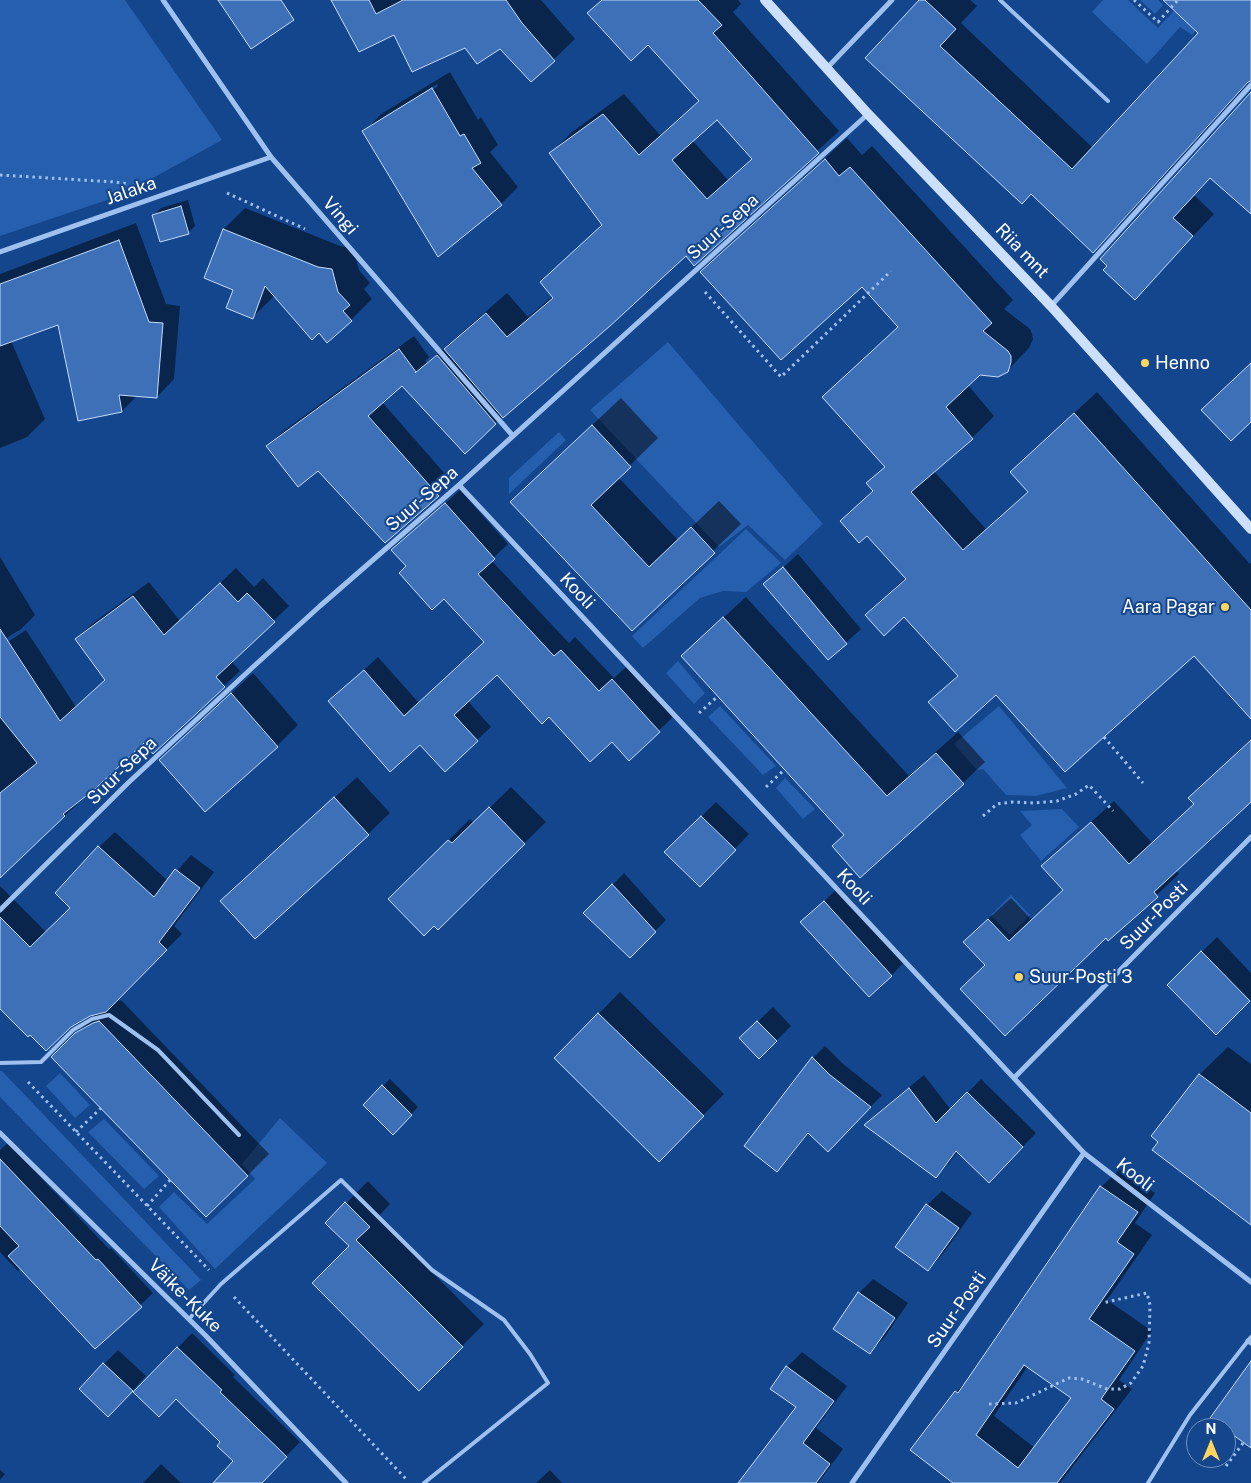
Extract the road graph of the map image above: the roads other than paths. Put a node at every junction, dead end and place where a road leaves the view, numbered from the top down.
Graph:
1 (163, 0) edge
2 (765, 0) edge
3 (892, 0) edge
4 (1000, 0) edge
5 (827, 68) junction
6 (1251, 85) edge
7 (1108, 101) dead end
8 (868, 114) junction
9 (271, 157) junction
10 (0, 252) edge
11 (1051, 306) junction
12 (513, 436) junction
13 (459, 485) junction
14 (1251, 529) edge
15 (1251, 836) edge
16 (0, 910) edge
17 (0, 1063) edge
18 (1014, 1078) junction
19 (0, 1134) edge
20 (239, 1135) dead end
21 (1084, 1153) junction
22 (1251, 1282) edge
23 (189, 1319) junction
24 (1250, 1341) edge
25 (346, 1483) edge
26 (424, 1483) edge
27 (852, 1483) edge
28 (1148, 1483) edge

1 - 9 street, Vingi
2 - 5 main road, Riia mnt
3 - 5 street
4 - 7 lane
5 - 8 main road, Riia mnt
6 - 11 street
8 - 11 main road, Riia mnt
8 - 12 street, Suur-Sepa
9 - 10 street, Jalaka
9 - 12 street, Vingi
11 - 14 main road, Riia mnt
12 - 13 street, Suur-Sepa
13 - 16 street, Suur-Sepa
13 - 18 street, Kooli
15 - 18 street, Suur-Posti
17 - 20 lane
18 - 21 street, Kooli
19 - 23 street, Väike-Kuke
21 - 22 street, Kooli
21 - 27 street, Suur-Posti
23 - 25 street, Väike-Kuke
23 - 26 lane
24 - 28 lane

